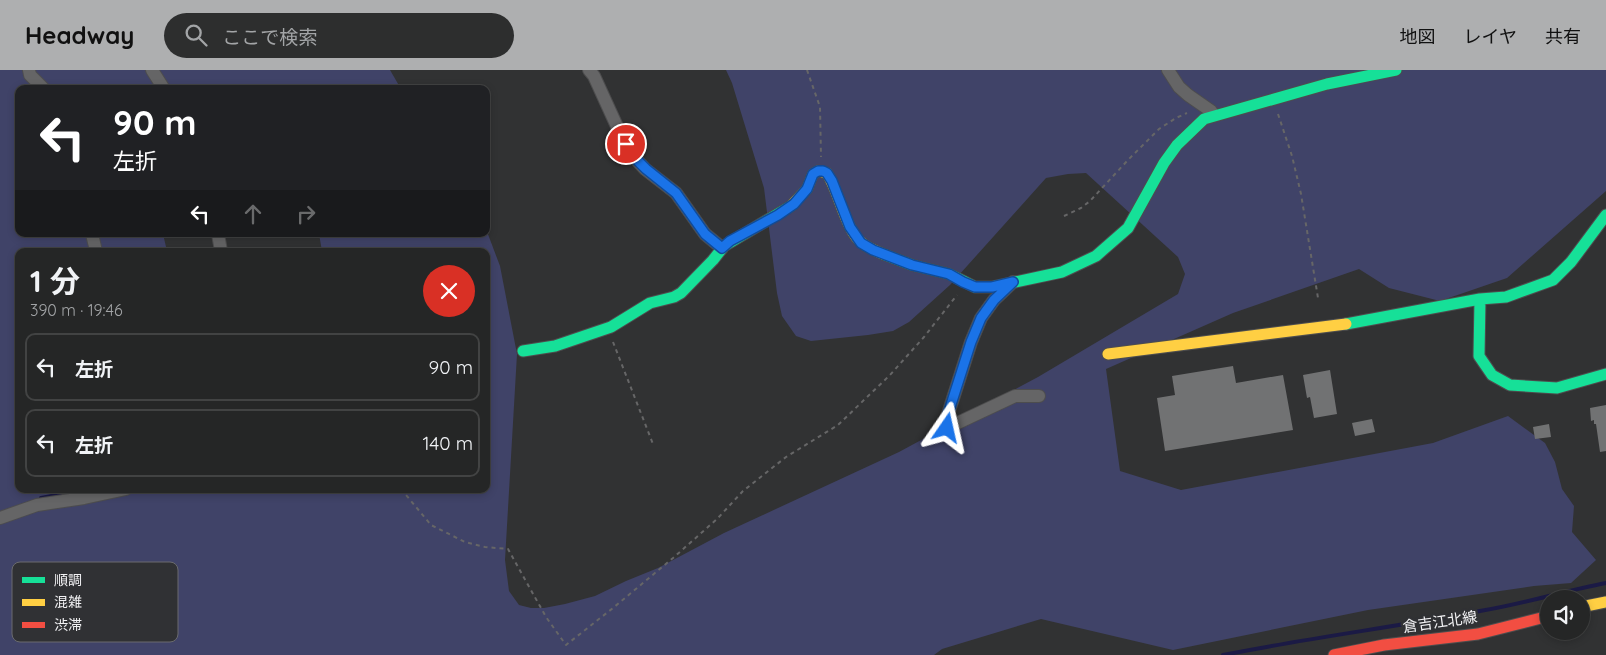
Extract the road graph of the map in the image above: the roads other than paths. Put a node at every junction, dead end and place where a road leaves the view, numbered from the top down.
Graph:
1 (29, 70) edge
2 (152, 70) edge
3 (589, 70) edge
4 (1168, 70) edge
5 (1396, 70) edge
6 (40, 85) edge
7 (161, 85) edge
8 (1212, 113) junction
9 (1606, 215) edge
10 (722, 248) junction
11 (1013, 282) junction
12 (1480, 299) junction
13 (524, 351) dead end
14 (1108, 354) dead end
15 (1606, 374) edge
16 (1039, 396) dead end
17 (107, 493) edge
18 (0, 518) edge
19 (1606, 602) edge
20 (1590, 605) edge
21 (1540, 618) edge
22 (1334, 655) edge

1 - 6 street
2 - 7 street
3 - 10 street
4 - 8 street
5 - 8 street
8 - 11 street
9 - 12 street
10 - 11 street
10 - 13 street
11 - 16 street
12 - 14 street
12 - 15 street
17 - 18 street
19 - 20 street
21 - 22 street, 倉吉江北線

